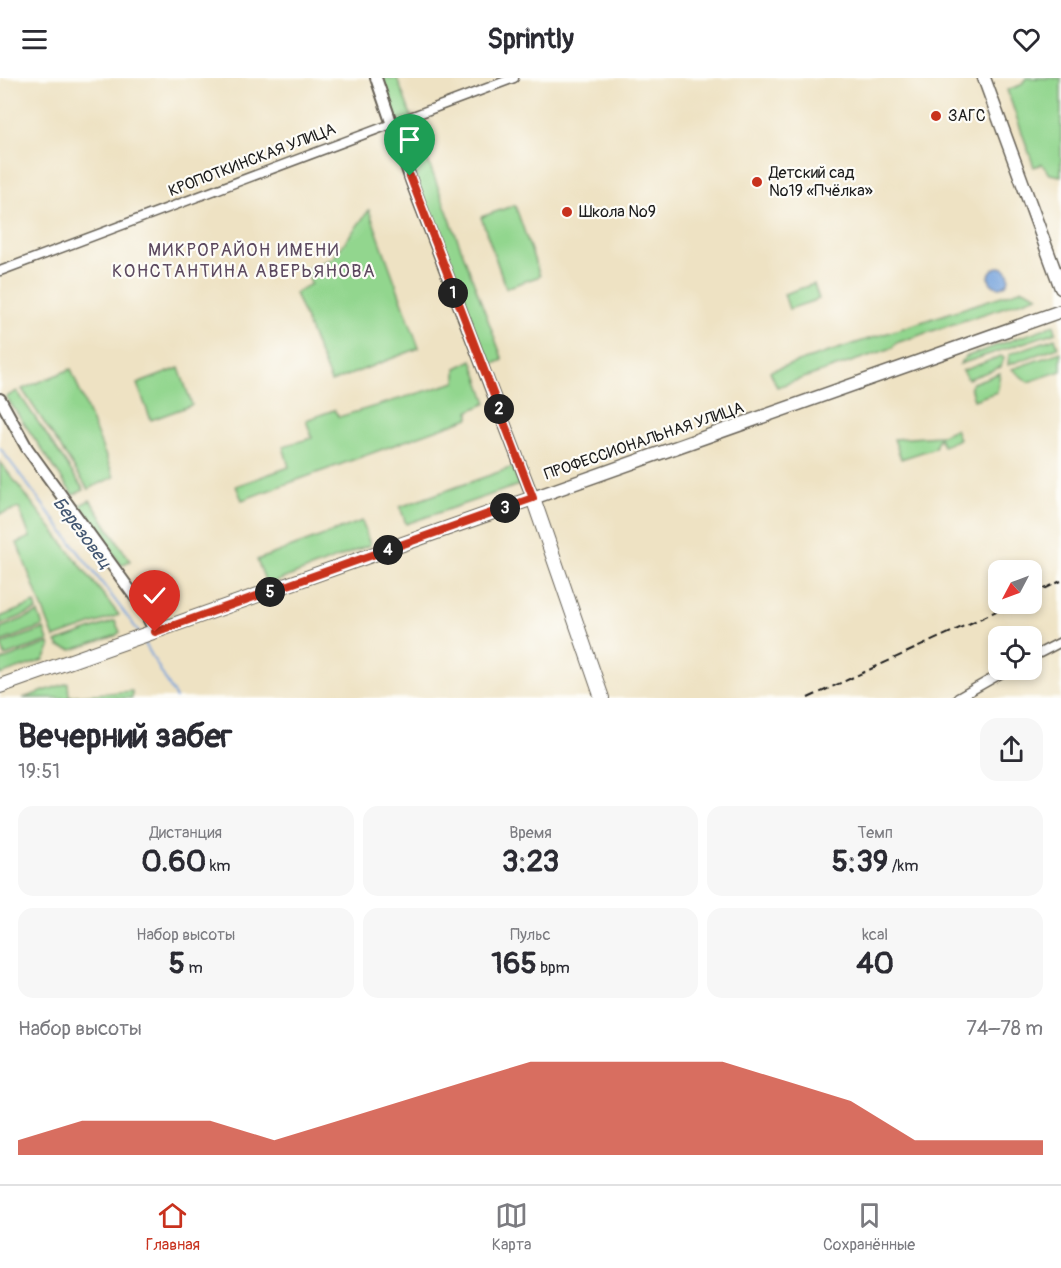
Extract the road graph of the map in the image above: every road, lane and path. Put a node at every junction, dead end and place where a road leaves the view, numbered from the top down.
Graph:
1 (376, 78) edge
2 (514, 78) edge
3 (984, 78) edge
4 (393, 123) junction
5 (0, 271) edge
6 (1061, 288) edge
7 (1061, 311) edge
8 (0, 399) edge
9 (533, 498) junction
10 (146, 635) junction
11 (1061, 642) edge
12 (1042, 652) edge
13 (990, 680) edge
14 (0, 686) edge
15 (602, 698) edge
16 (958, 698) edge

1 - 4 street
2 - 4 street, КРОПОТКИНСКАЯ УЛИЦА
3 - 6 main road
4 - 5 street, КРОПОТКИНСКАЯ УЛИЦА
4 - 9 street
7 - 9 main road, ПРОФЕССИОНАЛЬНАЯ УЛИЦА
8 - 10 street
9 - 10 main road, ПРОФЕССИОНАЛЬНАЯ УЛИЦА
9 - 15 main road
10 - 14 main road, ПРОФЕССИОНАЛЬНАЯ УЛИЦА
11 - 12 street
13 - 16 street

